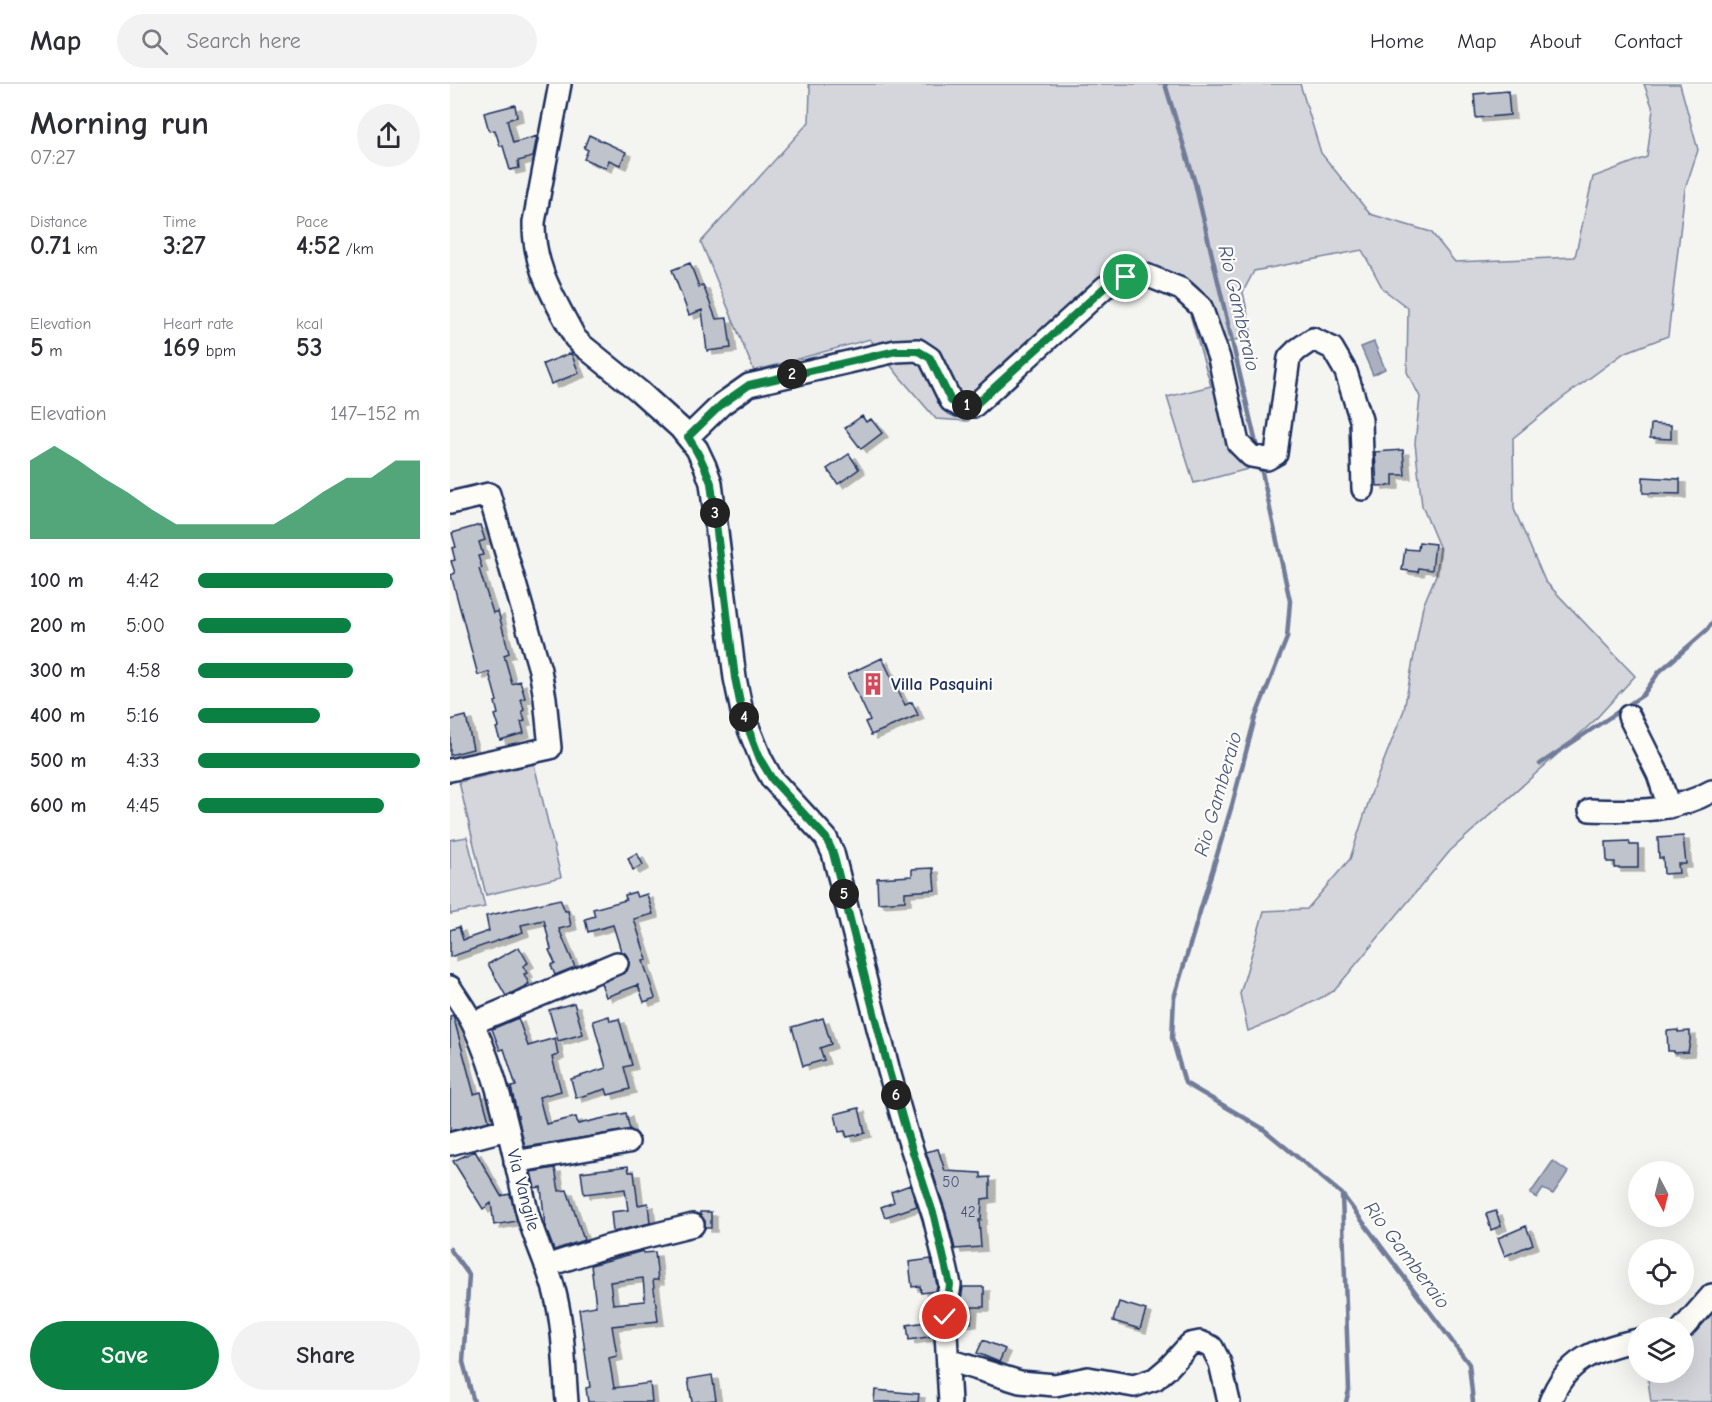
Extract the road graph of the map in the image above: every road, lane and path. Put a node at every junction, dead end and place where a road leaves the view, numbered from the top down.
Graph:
1 (560, 84) edge
2 (688, 437) junction
3 (1364, 489) dead end
4 (450, 502) edge
5 (1629, 716) dead end
6 (450, 770) edge
7 (1712, 791) edge
8 (1669, 807) junction
9 (1590, 810) dead end
10 (617, 963) dead end
11 (450, 987) edge
12 (473, 1023) junction
13 (507, 1129) junction
14 (628, 1142) dead end
15 (450, 1144) edge
16 (515, 1162) junction
17 (693, 1225) dead end
18 (546, 1266) junction
19 (1712, 1295) edge
20 (1693, 1317) edge
21 (1628, 1342) edge
22 (948, 1360) junction
23 (567, 1402) edge
24 (950, 1402) edge
25 (1229, 1402) edge
26 (1550, 1402) edge

1 - 2 street
2 - 3 street
2 - 22 street
4 - 6 street
5 - 8 street
7 - 8 street
8 - 9 street
10 - 12 street
11 - 12 street, Via Vangile
12 - 13 street, Via Vangile
13 - 15 street
13 - 16 street, Via Vangile
14 - 16 street
16 - 18 street, Via Vangile
17 - 18 street
18 - 23 street, Via Vangile
19 - 20 street
21 - 26 street
22 - 24 street
22 - 25 street

